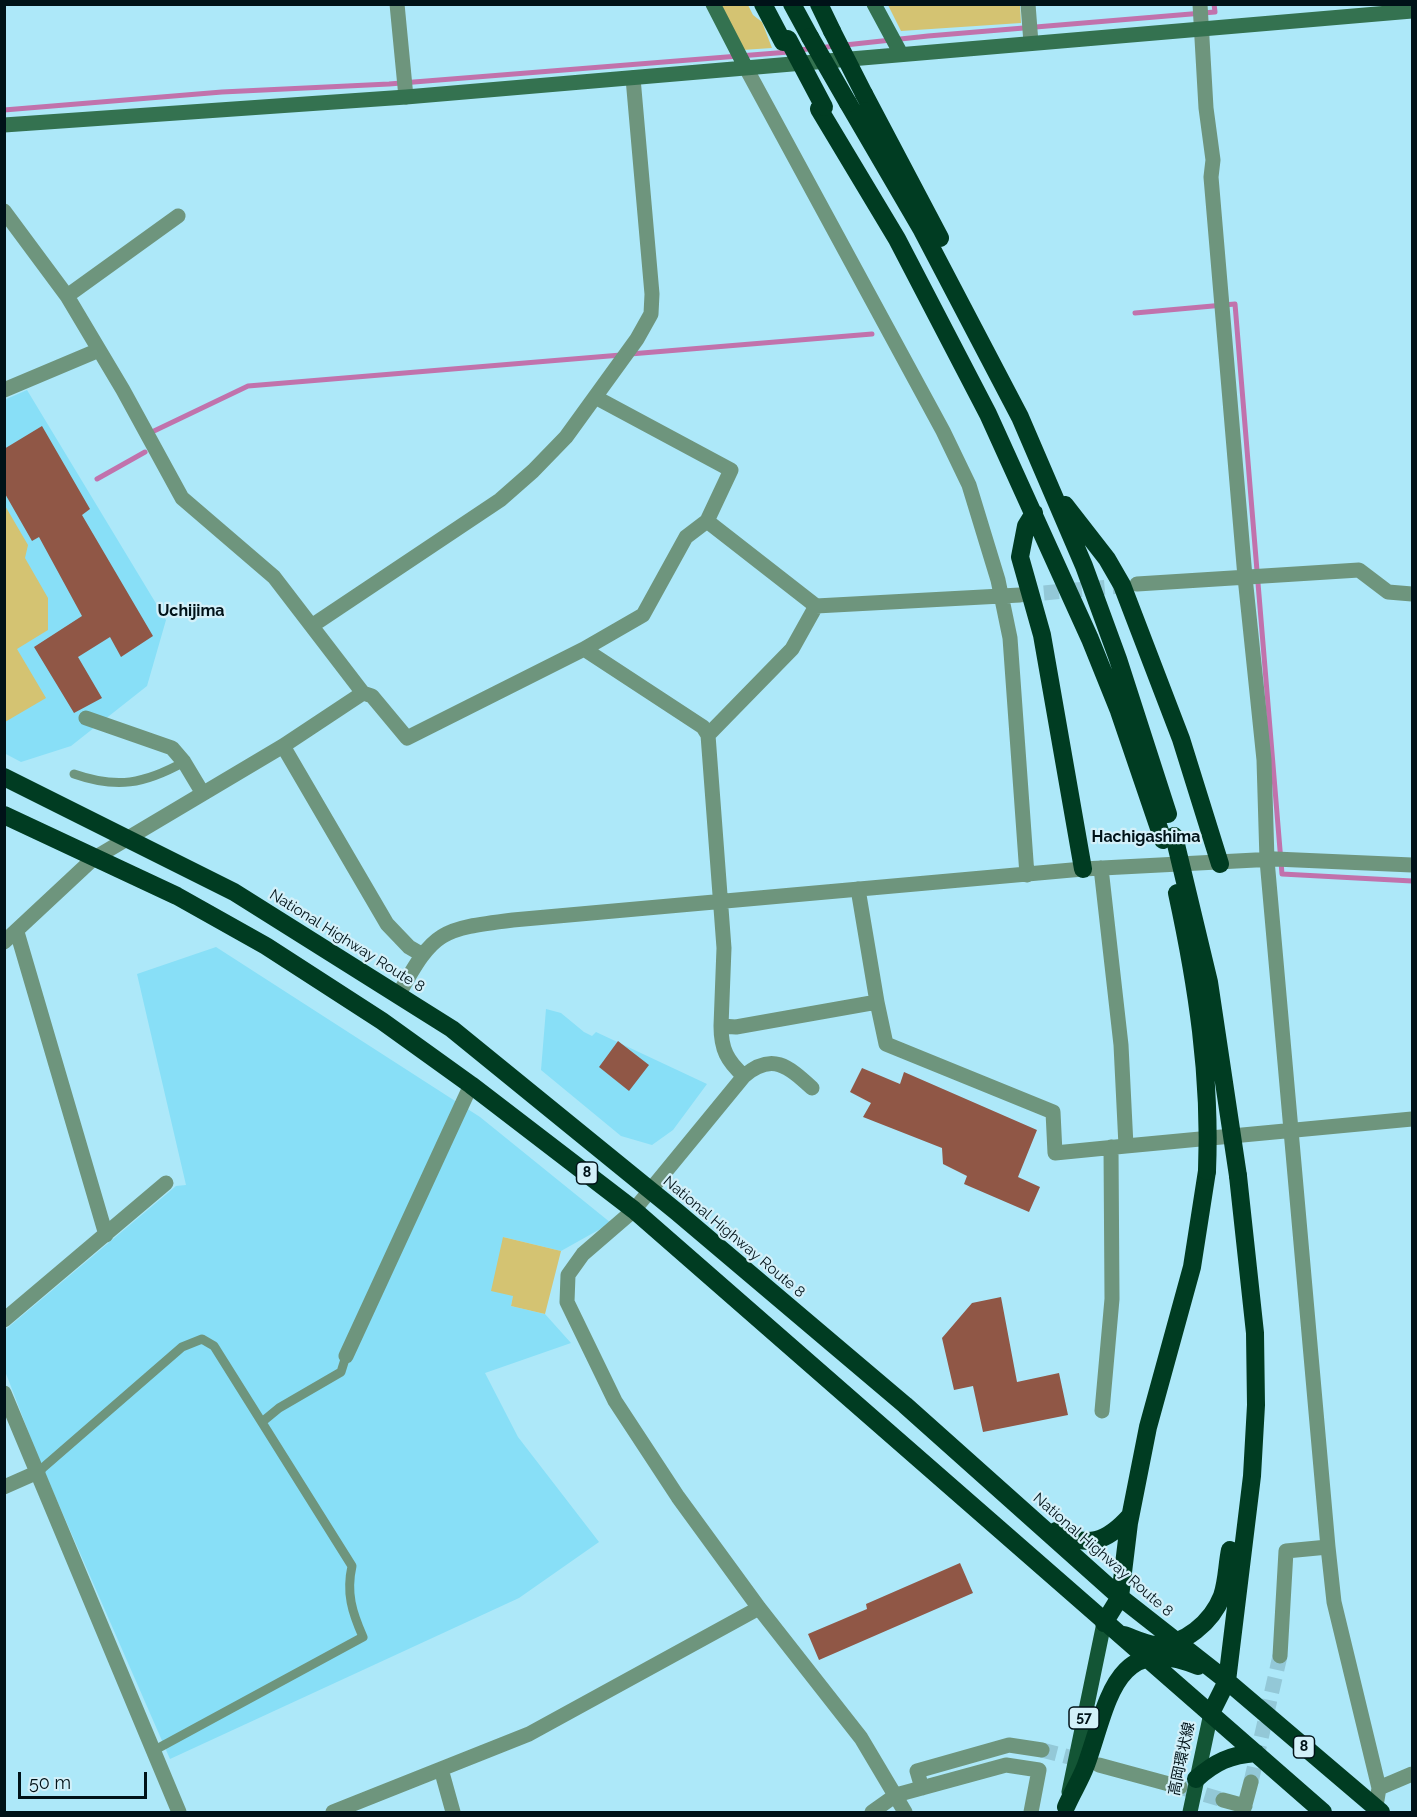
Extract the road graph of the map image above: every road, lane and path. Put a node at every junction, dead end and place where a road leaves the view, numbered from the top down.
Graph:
1 (397, 4) edge
2 (713, 4) edge
3 (763, 4) edge
4 (770, 4) edge
5 (792, 4) edge
6 (819, 4) edge
7 (873, 4) edge
8 (1028, 4) edge
9 (1200, 4) edge
10 (1413, 11) edge
11 (1202, 27) junction
12 (785, 41) junction
13 (1031, 43) junction
14 (902, 54) junction
15 (746, 68) junction
16 (633, 78) junction
17 (406, 97) junction
18 (856, 98) junction
19 (4, 125) edge
20 (4, 211) edge
21 (178, 216) dead end
22 (67, 296) junction
23 (99, 350) junction
24 (4, 390) edge
25 (595, 397) junction
26 (1039, 462) junction
27 (1034, 513) junction
28 (707, 521) junction
29 (1255, 576) junction
30 (1137, 584) tunnel mouth
31 (1413, 594) edge
32 (1020, 595) tunnel mouth
33 (1001, 596) junction
34 (816, 606) junction
35 (314, 625) junction
36 (584, 649) junction
37 (363, 693) junction
38 (86, 718) dead end
39 (708, 735) junction
40 (283, 746) junction
41 (184, 762) junction
42 (74, 774) dead end
43 (4, 777) edge
44 (202, 792) junction
45 (4, 815) edge
46 (1169, 838) junction
47 (126, 839) junction
48 (93, 859) junction
49 (1278, 860) junction
50 (1220, 864) junction
51 (1413, 865) edge
52 (1092, 869) junction
53 (1027, 875) junction
54 (858, 889) junction
55 (720, 901) junction
56 (17, 932) junction
57 (4, 942) edge
58 (421, 954) junction
59 (399, 994) junction
60 (877, 1002) junction
61 (721, 1026) junction
62 (744, 1077) junction
63 (471, 1085) junction
64 (812, 1088) dead end
65 (1413, 1119) edge
66 (1290, 1129) junction
67 (1119, 1147) junction
68 (166, 1183) dead end
69 (651, 1191) junction
70 (634, 1210) junction
71 (105, 1235) junction
72 (4, 1320) edge
73 (346, 1356) joint
74 (4, 1393) edge
75 (1102, 1411) dead end
76 (262, 1422) junction
77 (38, 1472) junction
78 (1252, 1476) junction
79 (4, 1487) edge
80 (1028, 1515) junction
81 (1131, 1515) junction
82 (1328, 1547) junction
83 (1120, 1597) junction
84 (759, 1608) junction
85 (1109, 1628) junction
86 (1177, 1642) junction
87 (1280, 1656) tunnel mouth
88 (1146, 1659) junction
89 (1222, 1677) junction
90 (1211, 1713) junction
91 (1042, 1750) tunnel mouth
92 (153, 1751) junction
93 (1256, 1753) junction
94 (1099, 1765) tunnel mouth
95 (441, 1769) junction
96 (1413, 1774) edge
97 (1251, 1782) tunnel mouth
98 (1188, 1783) junction
99 (922, 1788) junction
100 (1379, 1788) junction
101 (896, 1795) junction
102 (1223, 1800) tunnel mouth
103 (1244, 1809) edge
104 (1065, 1810) edge
105 (1377, 1811) edge
106 (179, 1812) edge
107 (333, 1812) edge
108 (453, 1812) edge
109 (872, 1812) edge
110 (905, 1812) edge
111 (1030, 1812) edge
112 (1190, 1812) edge
113 (1323, 1812) edge

1 - 17 street
2 - 15 street
3 - 12 highway
4 - 12 highway
5 - 18 highway, bridge
6 - 18 highway, bridge
7 - 14 street
8 - 13 street
9 - 11 street
10 - 11 street
11 - 13 street
11 - 29 street
12 - 27 highway
13 - 14 street
14 - 15 street
15 - 16 street
15 - 33 street
16 - 17 street
16 - 25 street
17 - 19 street
18 - 26 highway
20 - 22 street
21 - 22 street
22 - 23 street
23 - 24 street
23 - 35 street
25 - 28 street
25 - 35 street
26 - 46 highway
26 - 50 highway
27 - 46 highway
27 - 52 highway
28 - 34 street
28 - 36 street
29 - 30 street
29 - 31 street
29 - 49 street
32 - 33 street
33 - 34 street
33 - 53 street
34 - 39 street
35 - 37 street
36 - 37 street
36 - 39 street
37 - 40 street
38 - 41 street
39 - 55 street
40 - 44 street
40 - 58 street
41 - 42 lane
41 - 44 street
43 - 47 highway, National Highway Route 8 / 8
44 - 47 street
45 - 48 highway, 8
46 - 78 highway, bridge
46 - 81 highway, bridge
47 - 48 street
47 - 59 highway, National Highway Route 8 / 8
48 - 56 street
48 - 63 highway, 8
49 - 50 street
49 - 51 street
49 - 66 street
50 - 52 street
52 - 53 street
52 - 67 street
53 - 54 street
54 - 55 street
54 - 60 street
55 - 58 street
55 - 61 street
56 - 57 street
56 - 71 street
58 - 59 street
59 - 69 highway, National Highway Route 8 / 8
60 - 61 street
60 - 67 street
61 - 62 street
62 - 64 street
62 - 69 street
63 - 70 highway, 8
63 - 73 street
65 - 66 street
66 - 67 street
66 - 82 street
67 - 75 street
68 - 71 street
69 - 70 street
69 - 80 highway, National Highway Route 8 / 8
70 - 84 street
70 - 85 highway, 8
71 - 72 street
73 - 76 lane
74 - 77 street
76 - 77 lane
76 - 92 lane
77 - 79 street
77 - 92 street
78 - 86 highway
78 - 89 highway
80 - 81 highway
80 - 83 highway, National Highway Route 8 / 8
81 - 83 highway
82 - 87 street
82 - 100 street
83 - 85 highway
83 - 86 highway, National Highway Route 8 / 8
84 - 95 street
84 - 101 street
85 - 86 highway
85 - 88 highway, 8
85 - 104 main road, 57
86 - 89 highway, National Highway Route 8 / 8
88 - 89 highway
88 - 90 highway, 8
88 - 104 highway
89 - 90 highway
89 - 105 highway, National Highway Route 8 / 8
90 - 93 highway, 8
90 - 98 main road, 高岡環状線
91 - 99 street
92 - 106 street
93 - 98 highway
93 - 113 highway, 8
94 - 98 street
95 - 107 street
95 - 108 street
96 - 100 street
97 - 103 street
98 - 112 main road, 高岡環状線
99 - 101 street
99 - 111 street
100 - 105 street
101 - 109 street
101 - 110 street
102 - 103 street

